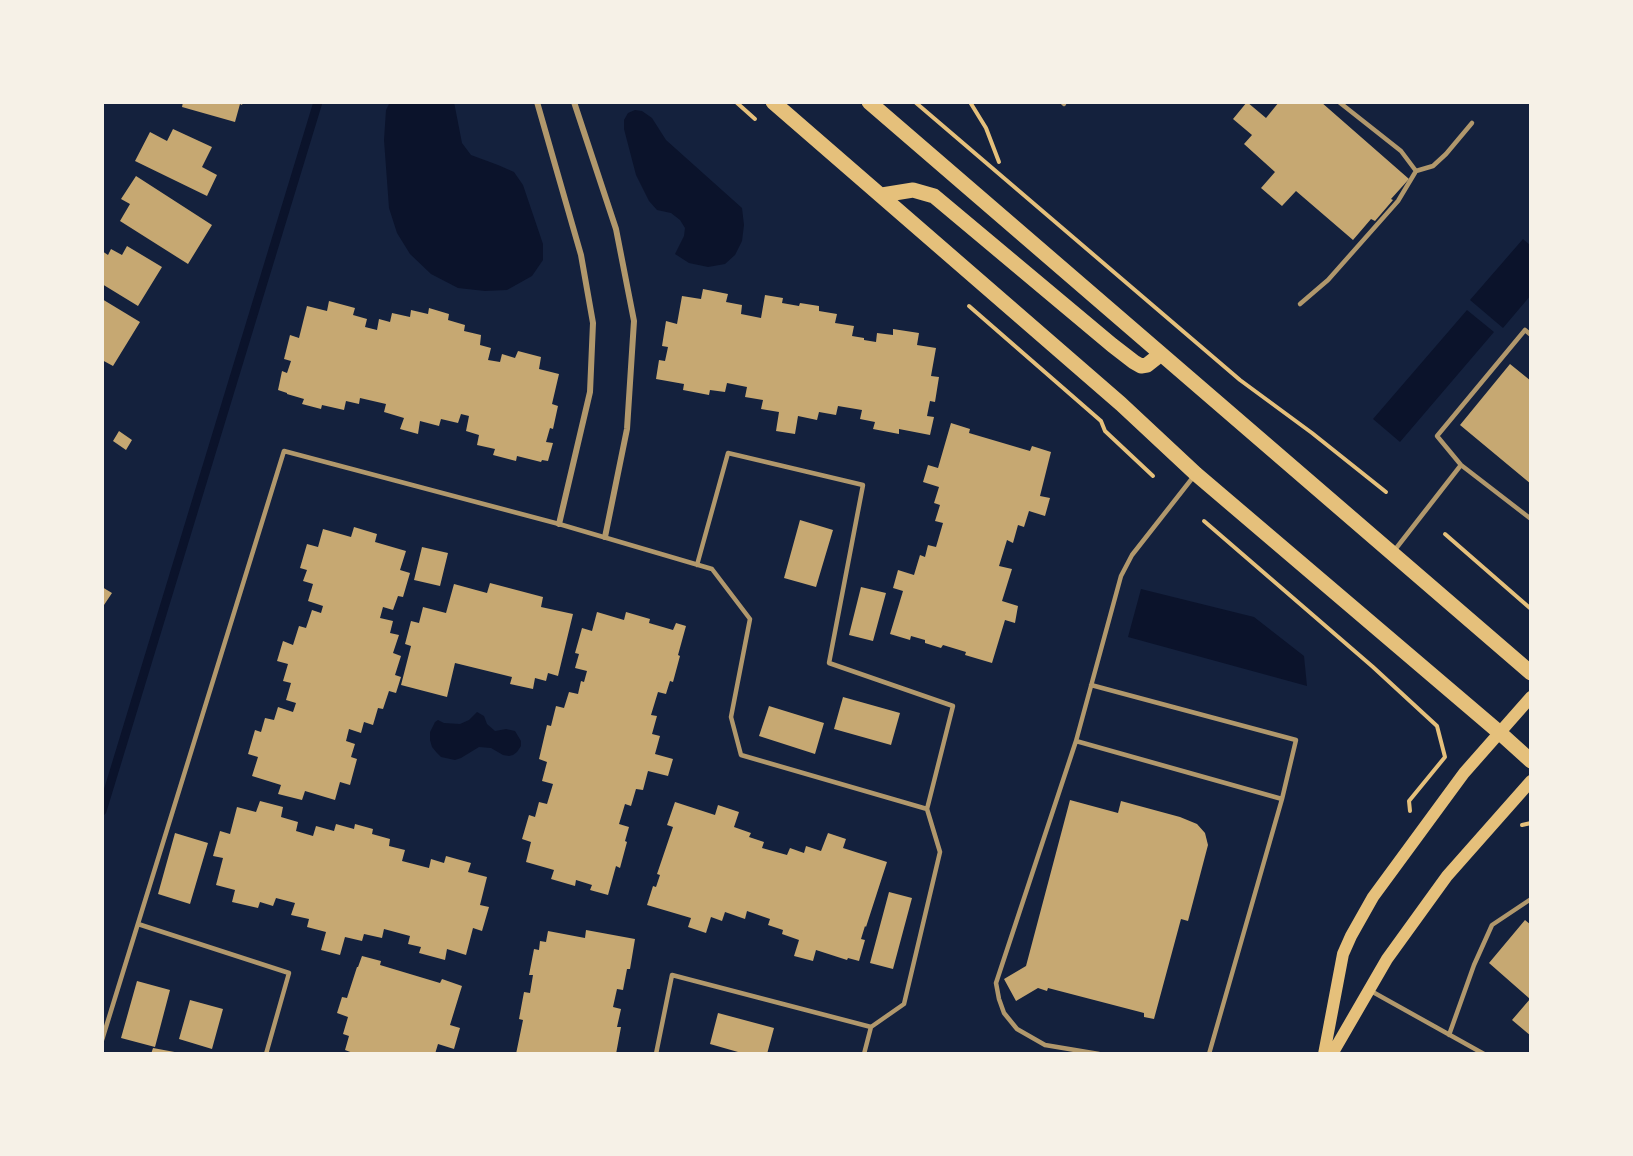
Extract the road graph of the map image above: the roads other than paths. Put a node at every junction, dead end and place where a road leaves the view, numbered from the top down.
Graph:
1 (537, 102) edge
2 (574, 102) edge
3 (773, 102) edge
4 (869, 102) edge
5 (1339, 102) edge
6 (1472, 123) dead end
7 (1416, 171) junction
8 (882, 195) junction
9 (1300, 304) dead end
10 (1531, 335) edge
11 (1161, 354) junction
12 (1461, 465) junction
13 (1196, 474) junction
14 (1531, 519) edge
15 (559, 524) junction
16 (606, 537) junction
17 (1392, 553) junction
18 (697, 565) junction
19 (1531, 673) edge
20 (1091, 685) junction
21 (1531, 697) edge
22 (1500, 733) junction
23 (1076, 741) junction
24 (1531, 761) edge
25 (1531, 781) edge
26 (1282, 799) junction
27 (927, 809) junction
28 (1531, 899) edge
29 (138, 924) junction
30 (1369, 990) junction
31 (871, 1027) junction
32 (1449, 1035) junction
33 (102, 1040) edge
34 (266, 1054) edge
35 (656, 1054) edge
36 (864, 1054) edge
37 (1098, 1054) edge
38 (1209, 1054) edge
39 (1324, 1054) edge
40 (1332, 1054) edge
41 (1484, 1054) edge

1 - 15 street
2 - 16 street
3 - 8 main road
4 - 11 main road
5 - 7 lane
6 - 7 lane
7 - 9 lane
8 - 11 main road
8 - 13 main road
10 - 12 lane
11 - 17 main road
12 - 14 lane
12 - 17 lane
13 - 20 lane
13 - 22 main road
15 - 16 lane
15 - 29 lane
16 - 18 lane
17 - 19 main road
18 - 27 lane
18 - 27 lane
20 - 23 lane
20 - 26 lane
21 - 22 main road
22 - 24 main road
22 - 39 main road
23 - 26 lane
23 - 37 lane
25 - 30 main road
26 - 38 lane
27 - 31 lane
28 - 32 lane
29 - 33 lane
29 - 34 lane
30 - 32 lane
30 - 40 main road
31 - 35 lane
31 - 36 lane
32 - 41 lane

